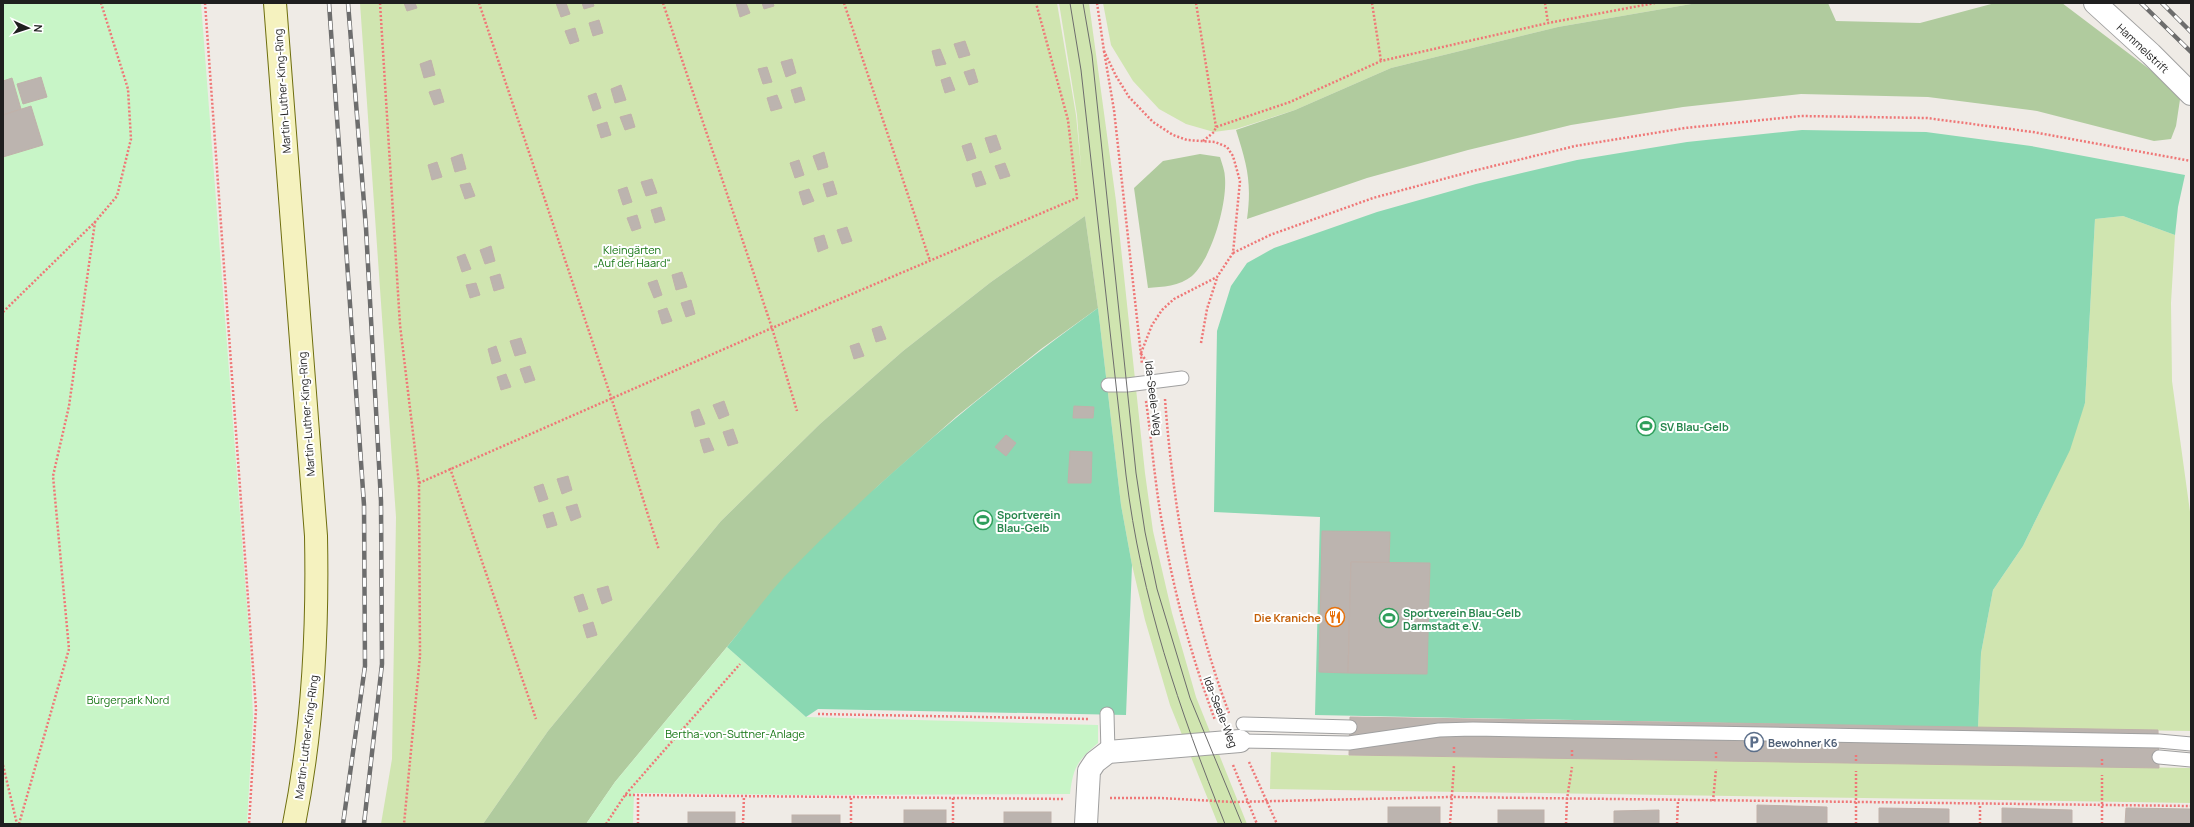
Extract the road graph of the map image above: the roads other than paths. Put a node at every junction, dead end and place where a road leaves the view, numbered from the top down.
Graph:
1 (275, 3) edge
2 (2094, 3) edge
3 (2191, 94) edge
4 (1182, 378) dead end
5 (1108, 385) dead end
6 (1107, 717) road end
7 (1350, 727) dead end
8 (1236, 736) junction
9 (2191, 744) edge
10 (1108, 752) junction
11 (2159, 757) dead end
12 (2191, 760) edge
13 (294, 824) edge
14 (1086, 824) edge

1 - 13 main road, Martin-Luther-King-Ring
2 - 3 street, Hammelstrift
4 - 5 lane
6 - 10 lane
7 - 8 lane
8 - 9 lane
8 - 10 street
10 - 14 street
11 - 12 lane

